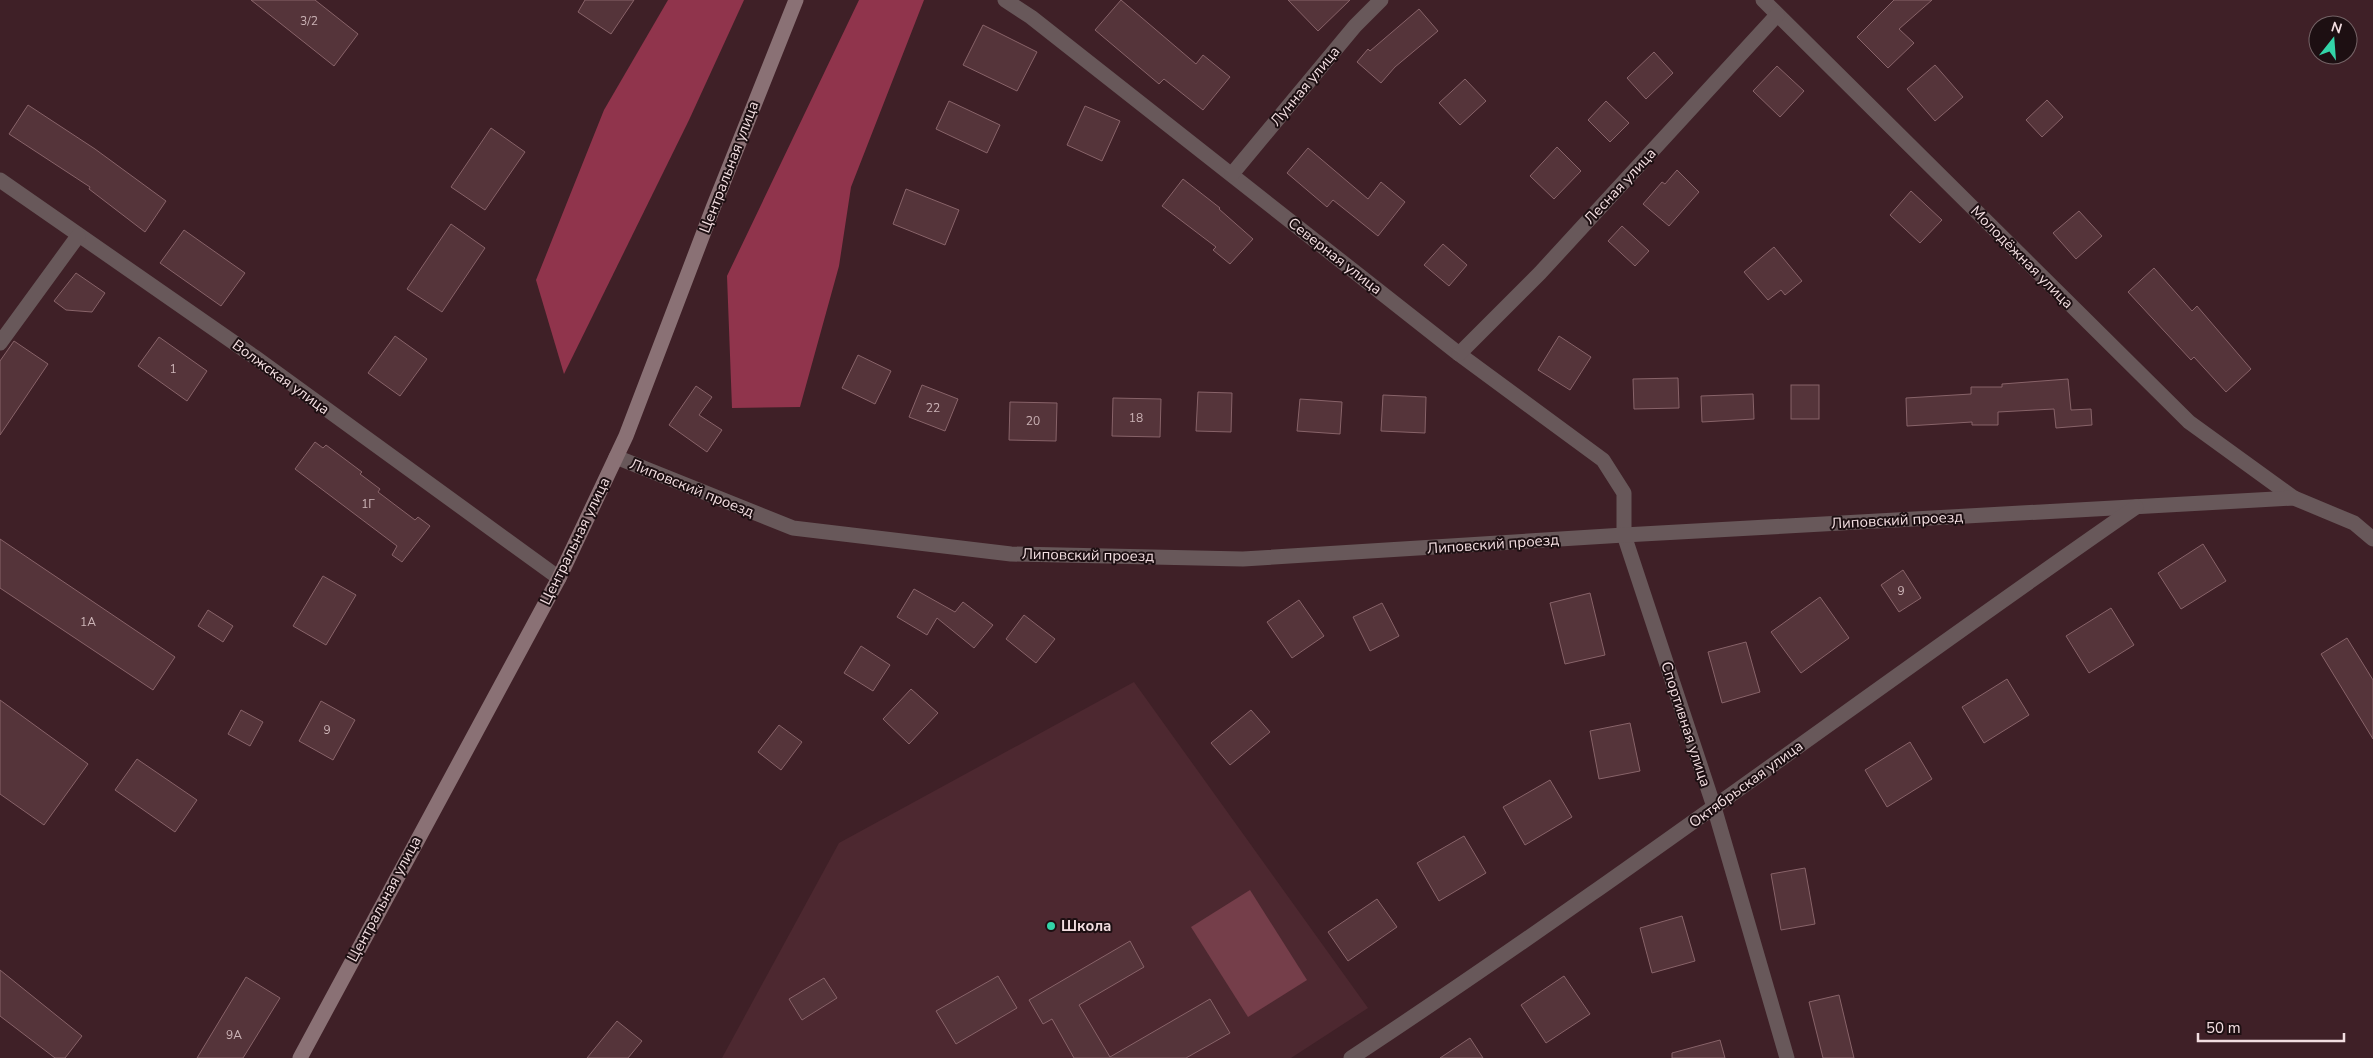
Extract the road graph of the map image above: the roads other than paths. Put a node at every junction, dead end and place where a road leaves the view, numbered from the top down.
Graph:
1 (796, 0) edge
2 (1005, 0) edge
3 (1381, 0) edge
4 (1763, 0) edge
5 (1777, 15) junction
6 (1232, 174) junction
7 (0, 180) edge
8 (78, 236) junction
9 (0, 343) edge
10 (1459, 354) junction
11 (616, 457) junction
12 (2294, 498) junction
13 (2138, 506) junction
14 (1624, 535) junction
15 (2373, 539) edge
16 (559, 578) junction
17 (1714, 807) junction
18 (300, 1058) edge
19 (1352, 1058) edge
20 (1787, 1058) edge

1 - 11 main road, Центральная улица
2 - 6 street, Северная улица
3 - 6 street, Лунная улица
4 - 5 street, Молодёжная улица
5 - 10 street, Лесная улица
5 - 12 street, Молодёжная улица
6 - 10 street, Северная улица
7 - 8 street, Волжская улица
8 - 9 street
8 - 16 street, Волжская улица
10 - 14 street, Северная улица
11 - 14 street, Липовский проезд
11 - 16 main road, Центральная улица
12 - 13 street, Липовский проезд
12 - 15 street, Липовский проезд
13 - 14 street, Липовский проезд
13 - 17 street, Октябрьская улица
14 - 17 street, Спортивная улица
16 - 18 main road, Центральная улица
17 - 19 street, Октябрьская улица
17 - 20 street, Спортивная улица

